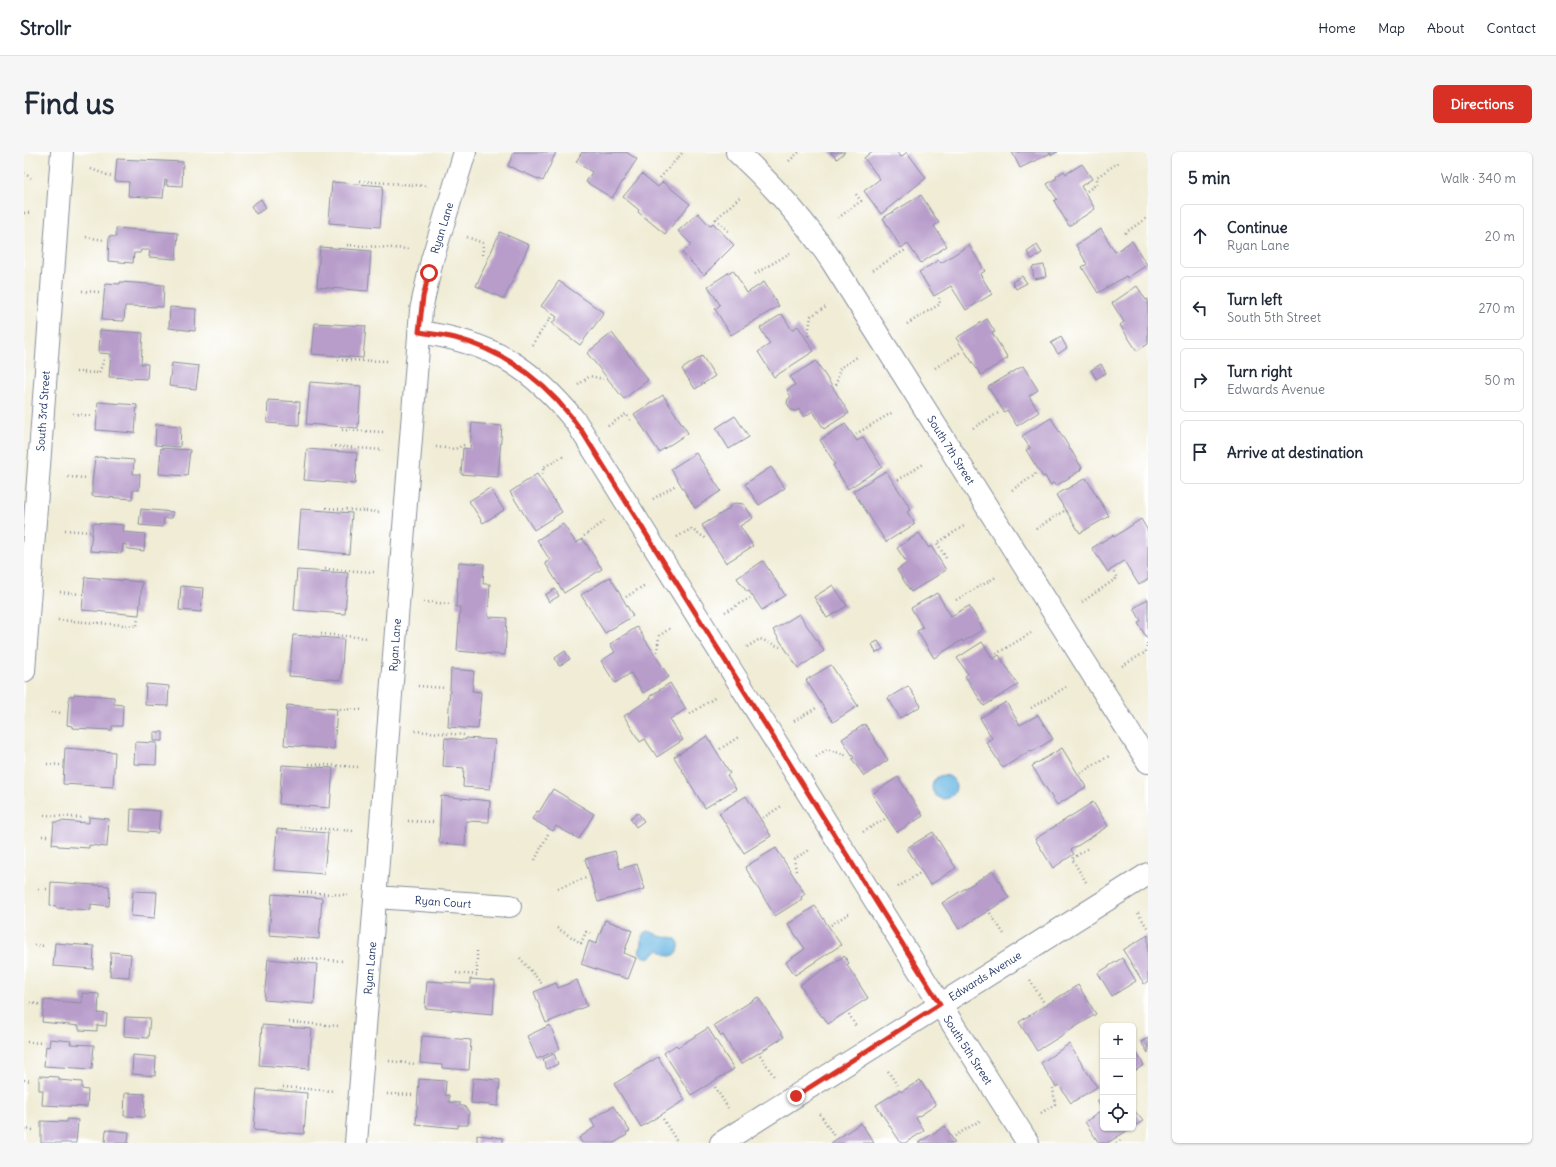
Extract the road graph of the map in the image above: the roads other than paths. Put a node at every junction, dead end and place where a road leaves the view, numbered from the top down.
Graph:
1 (62, 152) edge
2 (465, 152) edge
3 (737, 152) edge
4 (419, 332) junction
5 (25, 645) edge
6 (24, 671) edge
7 (1148, 762) edge
8 (1148, 874) edge
9 (375, 897) junction
10 (510, 906) dead end
11 (940, 1004) junction
12 (356, 1143) edge
13 (721, 1143) edge
14 (1028, 1143) edge

1 - 5 street, South 3rd Street
2 - 4 street, Ryan Lane
3 - 7 street, South 7th Street
4 - 9 street, Ryan Lane
4 - 11 street, South 5th Street
5 - 6 street, South 3rd Street
8 - 11 street, Edwards Avenue
9 - 10 street, Ryan Court
9 - 12 street, Ryan Lane
11 - 13 street, Edwards Avenue
11 - 14 street, South 5th Street

